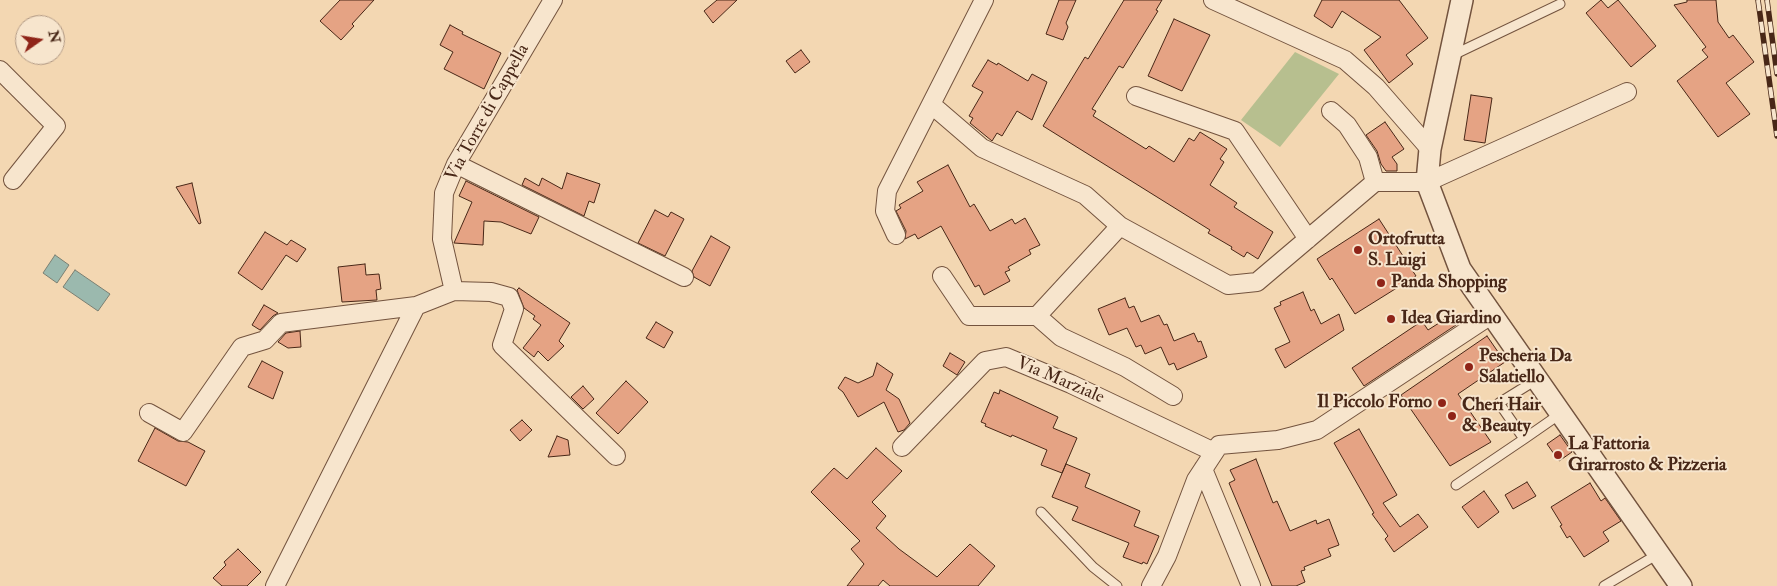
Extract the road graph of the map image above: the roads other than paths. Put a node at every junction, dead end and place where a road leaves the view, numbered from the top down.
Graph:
1 (553, 0) edge
2 (984, 0) edge
3 (1213, 0) edge
4 (1462, 0) edge
5 (1560, 4) dead end
6 (1449, 57) junction
7 (0, 70) edge
8 (1627, 92) dead end
9 (1136, 96) dead end
10 (932, 105) junction
11 (1331, 111) dead end
12 (1430, 150) junction
13 (456, 164) junction
14 (13, 180) dead end
15 (1375, 182) junction
16 (1427, 182) junction
17 (1120, 226) junction
18 (896, 235) dead end
19 (1308, 239) junction
20 (942, 276) dead end
21 (684, 277) dead end
22 (454, 291) junction
23 (416, 306) junction
24 (1491, 315) junction
25 (1038, 316) junction
26 (1536, 380) junction
27 (1173, 396) dead end
28 (149, 413) dead end
29 (1560, 414) junction
30 (1524, 440) junction
31 (902, 447) dead end
32 (1214, 452) junction
33 (616, 456) dead end
34 (1203, 469) junction
35 (1456, 485) dead end
36 (1041, 512) dead end
37 (1659, 554) junction
38 (275, 586) edge
39 (1117, 586) edge
40 (1151, 586) edge
41 (1251, 586) edge
42 (1604, 586) edge
43 (1681, 586) edge

1 - 13 street, Via Torre di Cappella
2 - 10 street
3 - 12 street
4 - 6 street
5 - 6 lane
6 - 12 street
7 - 14 street
8 - 16 street
9 - 19 street
10 - 17 street
10 - 18 street
11 - 15 street
12 - 16 street
13 - 21 street
13 - 22 street, Via Torre di Cappella
15 - 16 street
15 - 19 street
16 - 24 street
17 - 19 street
17 - 25 street
20 - 25 street
22 - 23 street
22 - 33 street
23 - 28 street
23 - 38 street
24 - 26 street
24 - 32 street
25 - 27 street
26 - 29 street
26 - 30 lane
29 - 30 lane
29 - 37 street
30 - 35 lane
31 - 32 street, Via Marziale
32 - 34 street
34 - 40 street
34 - 41 street
36 - 39 lane
37 - 42 lane
37 - 43 street

